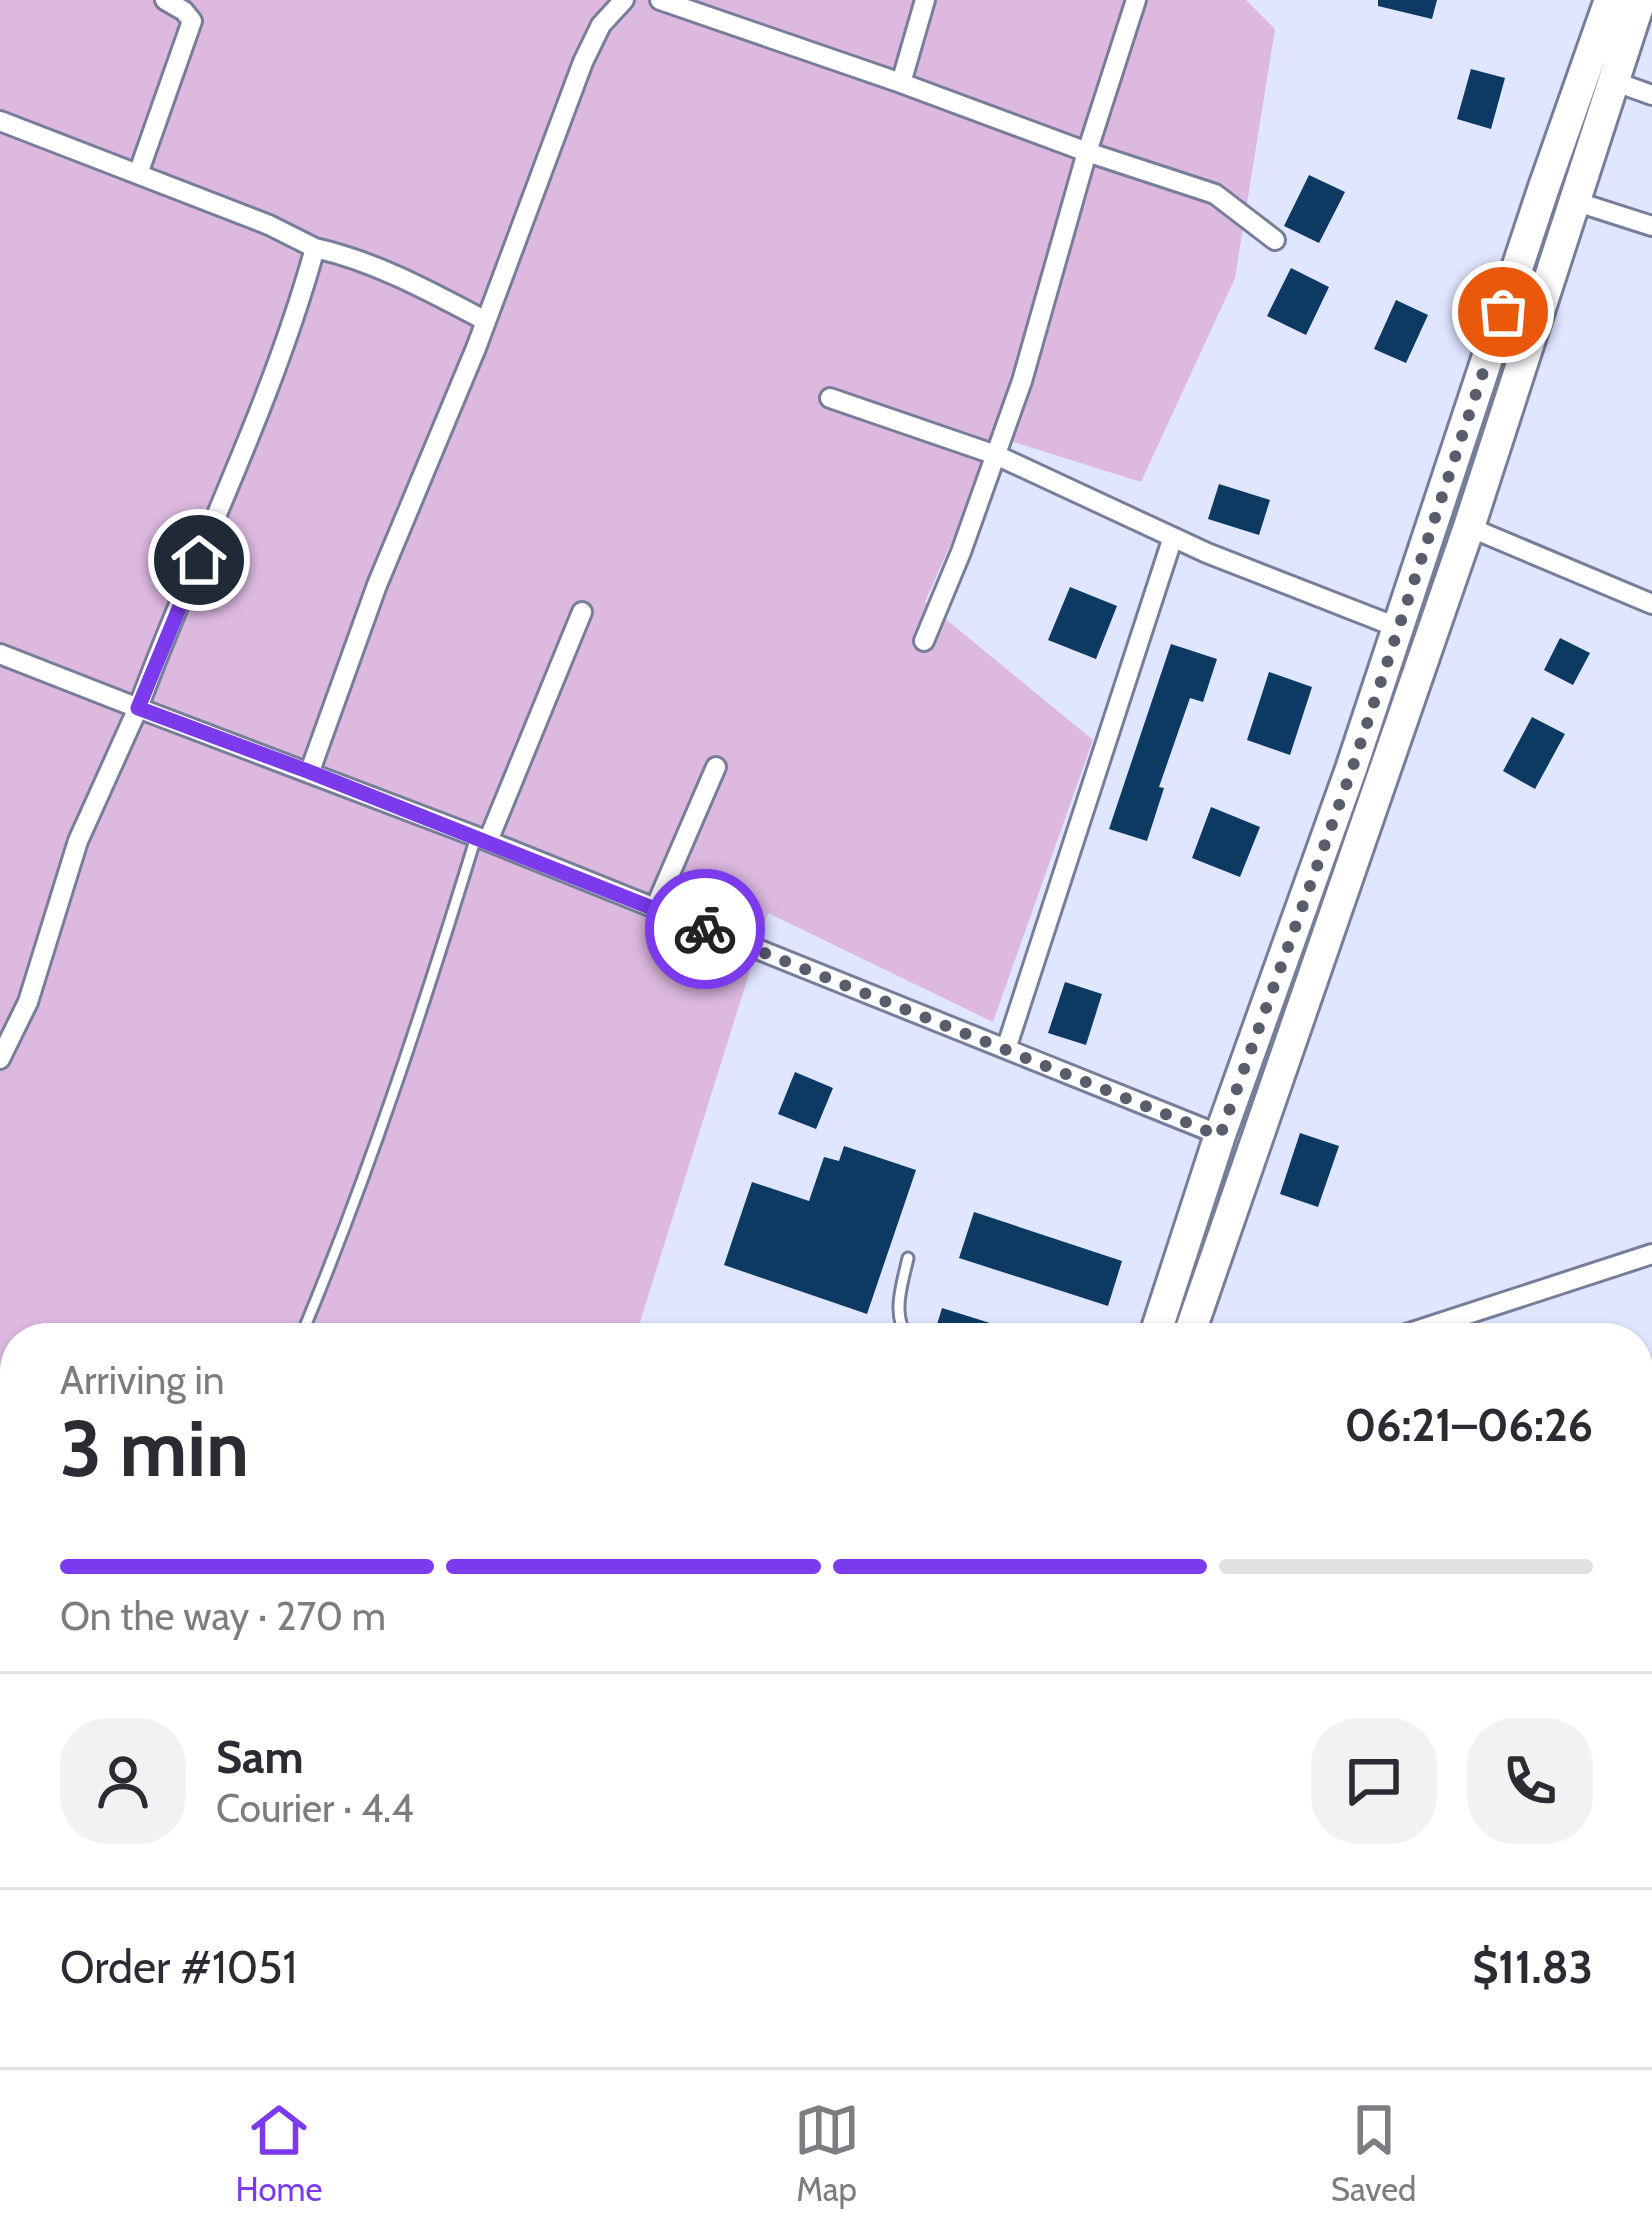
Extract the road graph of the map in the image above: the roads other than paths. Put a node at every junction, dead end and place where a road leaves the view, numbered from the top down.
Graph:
1 (165, 0) edge
2 (624, 0) edge
3 (660, 0) edge
4 (925, 0) edge
5 (1136, 0) edge
6 (1610, 0) edge
7 (1640, 0) edge
8 (1613, 81) junction
9 (901, 82) junction
10 (1652, 95) edge
11 (0, 121) edge
12 (1087, 152) junction
13 (138, 174) junction
14 (1574, 201) junction
15 (1652, 226) edge
16 (1275, 240) dead end
17 (315, 248) junction
18 (486, 321) junction
19 (830, 398) dead end
20 (996, 454) junction
21 (1469, 527) junction
22 (1173, 538) junction
23 (1652, 604) edge
24 (582, 612) dead end
25 (1400, 628) junction
26 (924, 641) dead end
27 (0, 654) edge
28 (138, 708) junction
29 (716, 767) dead end
30 (310, 772) junction
31 (482, 839) junction
32 (655, 908) junction
33 (1006, 1049) junction
34 (0, 1059) edge
35 (1220, 1136) junction
36 (1652, 1254) edge
37 (908, 1258) dead end
38 (306, 1323) edge
39 (899, 1323) edge
40 (1162, 1323) edge
41 (1193, 1323) edge
42 (1440, 1323) edge

1 - 13 street
2 - 18 street
3 - 9 street
4 - 9 street
5 - 12 street
6 - 25 highway
7 - 8 highway
8 - 10 street
8 - 14 highway
9 - 12 street
11 - 13 street
12 - 16 street
12 - 20 street
13 - 17 street
14 - 15 street
14 - 21 highway
17 - 18 street
17 - 28 street
18 - 30 street
19 - 20 street
20 - 22 street
20 - 26 street
21 - 23 street
21 - 41 highway
22 - 25 street
22 - 33 street
24 - 31 street
25 - 35 highway
27 - 28 street
28 - 30 street
28 - 34 street
29 - 32 street
30 - 31 street
31 - 32 street
31 - 38 lane
32 - 33 street
33 - 35 street
35 - 40 highway
36 - 42 street
37 - 39 lane

